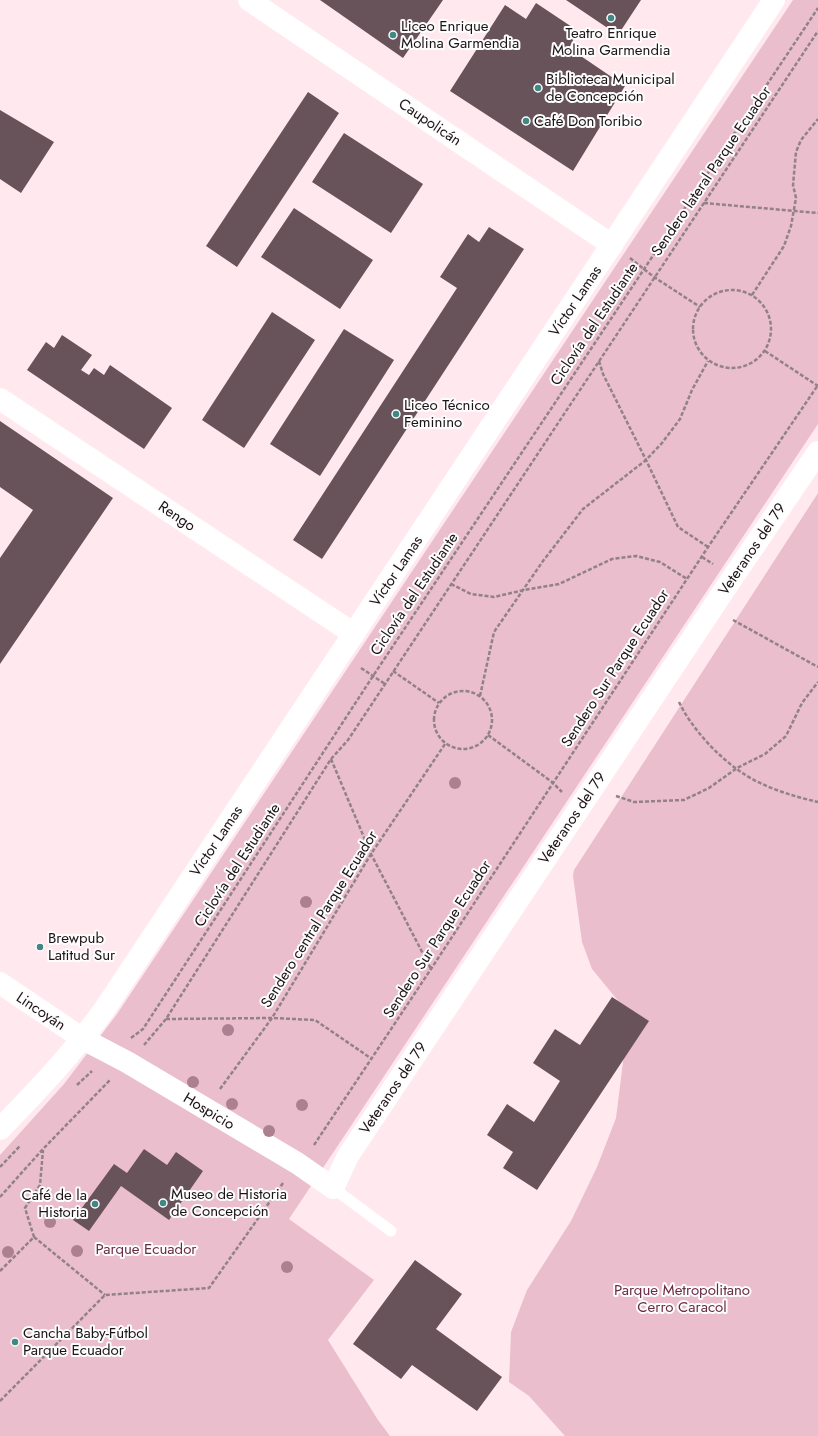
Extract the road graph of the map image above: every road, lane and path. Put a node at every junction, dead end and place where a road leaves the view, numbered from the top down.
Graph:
1 (248, 0) edge
2 (774, 0) edge
3 (818, 8) edge
4 (818, 31) edge
5 (818, 119) edge
6 (704, 203) junction
7 (795, 210) junction
8 (818, 213) edge
9 (612, 245) junction
10 (654, 277) junction
11 (752, 295) junction
12 (700, 307) junction
13 (765, 351) junction
14 (599, 361) junction
15 (708, 361) junction
16 (818, 386) edge
17 (0, 399) edge
18 (818, 452) edge
19 (646, 460) junction
20 (708, 547) junction
21 (687, 579) junction
22 (451, 584) junction
23 (524, 590) junction
24 (712, 608) junction
25 (354, 634) junction
26 (340, 654) junction
27 (818, 667) edge
28 (393, 672) junction
29 (373, 676) junction
30 (667, 676) junction
31 (818, 682) edge
32 (385, 684) junction
33 (480, 696) junction
34 (439, 703) junction
35 (488, 736) junction
36 (445, 744) junction
37 (331, 759) junction
38 (737, 768) junction
39 (552, 782) junction
40 (594, 786) junction
41 (818, 802) edge
42 (580, 807) junction
43 (372, 854) junction
44 (431, 969) junction
45 (0, 983) edge
46 (272, 1018) junction
47 (166, 1019) junction
48 (83, 1039) junction
49 (119, 1057) junction
50 (372, 1059) junction
51 (72, 1089) dead end
52 (219, 1090) dead end
53 (0, 1129) edge
54 (20, 1145) dead end
55 (43, 1149) junction
56 (297, 1163) junction
57 (0, 1167) edge
58 (333, 1188) junction
59 (0, 1197) edge
60 (391, 1231) dead end
61 (34, 1237) junction
62 (0, 1271) edge
63 (105, 1295) junction
64 (0, 1401) edge

1 - 9 main road, Caupolicán
2 - 9 main road, Víctor Lamas
3 - 29 path, Ciclovía del Estudiante
4 - 6 path, Sendero lateral Parque Ecuador
5 - 7 path
6 - 7 path
6 - 10 path, Sendero lateral Parque Ecuador
7 - 8 path
7 - 11 path
9 - 10 path
9 - 25 main road, Víctor Lamas
10 - 12 path
10 - 14 path, Sendero lateral Parque Ecuador
11 - 12 path
11 - 13 path
12 - 15 path
13 - 15 path
13 - 16 path
14 - 19 path
14 - 22 path, Sendero lateral Parque Ecuador
15 - 19 path
16 - 20 path, Sendero Sur Parque Ecuador
17 - 25 main road, Rengo
18 - 24 main road, Veteranos del 79
19 - 20 path
19 - 23 path
20 - 21 path, Sendero Sur Parque Ecuador
21 - 23 path
21 - 39 path, Sendero Sur Parque Ecuador
22 - 23 path
22 - 28 path, Sendero lateral Parque Ecuador
23 - 33 path
24 - 27 path
24 - 30 main road, Veteranos del 79
25 - 26 main road, Víctor Lamas
26 - 29 path
26 - 48 main road, Víctor Lamas
28 - 32 path, Sendero lateral Parque Ecuador
28 - 34 path
29 - 32 path
29 - 49 path, Ciclovía del Estudiante
30 - 38 path
30 - 40 main road, Veteranos del 79
31 - 38 path
32 - 37 path, Sendero lateral Parque Ecuador
33 - 34 path
33 - 35 path
34 - 36 path
35 - 36 path
35 - 39 path
36 - 43 path, Sendero central Parque Ecuador
37 - 43 path
37 - 47 path, Sendero lateral Parque Ecuador
38 - 40 path
38 - 41 path
39 - 42 path
39 - 44 path, Sendero Sur Parque Ecuador
40 - 42 main road, Veteranos del 79
42 - 58 main road, Veteranos del 79
43 - 44 path
43 - 46 path, Sendero central Parque Ecuador
44 - 50 path, Sendero Sur Parque Ecuador
45 - 48 main road, Lincoyán
46 - 47 path, Sendero central Parque Ecuador
46 - 50 path
46 - 52 path
47 - 49 path, Sendero lateral Parque Ecuador
48 - 49 main road, Hospicio
48 - 53 main road, Víctor Lamas
49 - 51 path, Ciclovía del Estudiante
49 - 55 path
49 - 56 main road, Hospicio
50 - 56 path, Sendero Sur Parque Ecuador
54 - 57 path
55 - 59 path
55 - 61 path
56 - 58 main road, Hospicio
56 - 63 path, Sendero Sur Parque Ecuador
58 - 60 lane
61 - 62 path
61 - 63 path
63 - 64 path

